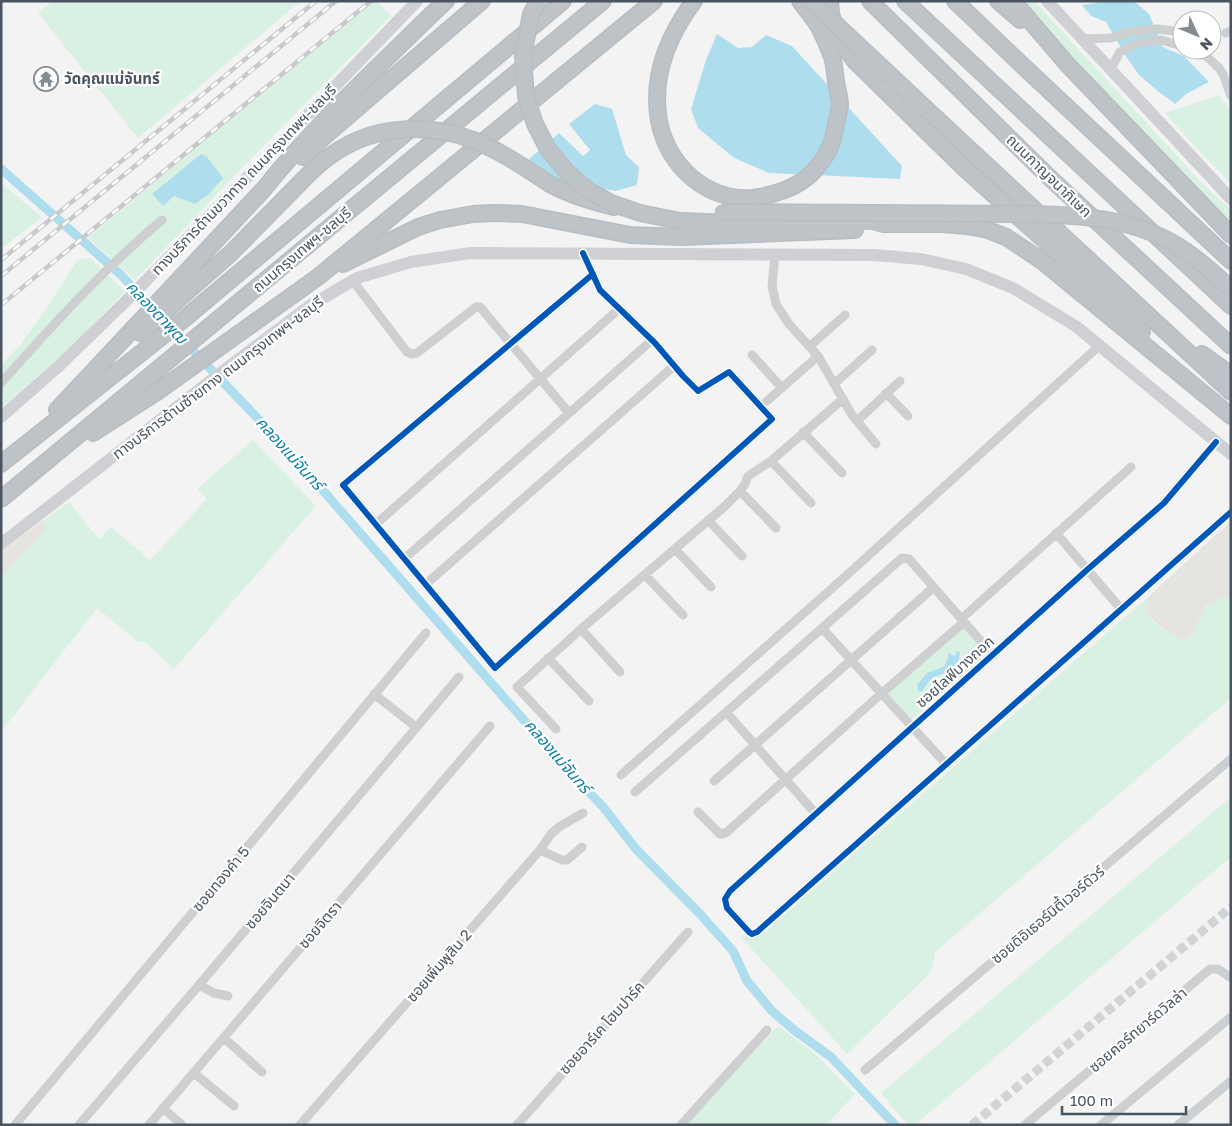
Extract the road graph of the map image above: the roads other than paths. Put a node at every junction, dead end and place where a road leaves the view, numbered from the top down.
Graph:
1 (417, 1) edge
2 (446, 1) edge
3 (482, 1) edge
4 (538, 1) edge
5 (563, 1) edge
6 (604, 1) edge
7 (654, 1) edge
8 (694, 1) edge
9 (800, 1) edge
10 (811, 1) edge
11 (830, 1) edge
12 (870, 1) edge
13 (905, 1) edge
14 (955, 1) edge
15 (998, 1) edge
16 (1013, 1) edge
17 (1052, 3) edge
18 (1172, 30) edge
19 (1082, 38) junction
20 (1172, 42) edge
21 (1212, 60) edge
22 (1067, 64) junction
23 (1110, 70) junction
24 (1231, 96) edge
25 (263, 190) junction
26 (1231, 199) edge
27 (162, 220) dead end
28 (884, 224) junction
29 (1231, 235) edge
30 (583, 253) junction
31 (774, 254) junction
32 (1231, 261) edge
33 (593, 274) junction
34 (318, 277) junction
35 (353, 281) junction
36 (1231, 289) edge
37 (168, 300) junction
38 (1231, 306) edge
39 (619, 308) junction
40 (845, 314) dead end
41 (1158, 324) junction
42 (652, 340) junction
43 (511, 343) junction
44 (810, 346) junction
45 (1099, 346) junction
46 (1231, 346) edge
47 (872, 350) dead end
48 (752, 355) dead end
49 (818, 356) junction
50 (674, 366) junction
51 (1231, 375) edge
52 (1181, 376) junction
53 (540, 378) junction
54 (900, 381) dead end
55 (1, 383) edge
56 (834, 384) junction
57 (782, 388) junction
58 (1231, 392) edge
59 (886, 394) junction
60 (843, 399) junction
61 (767, 401) dead end
62 (569, 413) junction
63 (908, 416) dead end
64 (1231, 416) edge
65 (1, 417) edge
66 (857, 421) junction
67 (804, 432) junction
68 (1216, 442) junction
69 (25, 444) junction
70 (876, 444) dead end
71 (1231, 454) edge
72 (771, 461) junction
73 (1, 464) edge
74 (1131, 467) dead end
75 (38, 469) junction
76 (842, 473) dead end
77 (740, 491) junction
78 (1, 499) edge
79 (811, 503) dead end
80 (1231, 512) edge
81 (708, 520) junction
82 (376, 524) junction
83 (776, 528) dead end
84 (1056, 533) junction
85 (1, 544) edge
86 (675, 549) junction
87 (742, 556) dead end
88 (404, 558) junction
89 (1088, 569) junction
90 (645, 575) junction
91 (426, 584) junction
92 (712, 587) dead end
93 (934, 587) junction
94 (1121, 609) junction
95 (683, 615) dead end
96 (962, 620) junction
97 (822, 628) junction
98 (581, 629) junction
99 (426, 633) dead end
100 (993, 655) junction
101 (548, 658) junction
102 (851, 660) junction
103 (620, 672) dead end
104 (459, 677) dead end
105 (882, 693) junction
106 (374, 694) junction
107 (589, 701) dead end
108 (726, 712) junction
109 (490, 726) dead end
110 (416, 727) junction
111 (912, 727) junction
112 (556, 729) dead end
113 (755, 745) junction
114 (1231, 760) edge
115 (946, 764) junction
116 (621, 774) dead end
117 (786, 779) junction
118 (714, 781) dead end
119 (635, 792) dead end
120 (698, 812) dead end
121 (583, 813) dead end
122 (816, 814) junction
123 (582, 847) dead end
124 (540, 850) junction
125 (688, 932) dead end
126 (1231, 978) edge
127 (199, 985) junction
128 (228, 996) dead end
129 (1231, 1017) edge
130 (767, 1030) dead end
131 (224, 1038) junction
132 (866, 1070) dead end
133 (194, 1072) junction
134 (262, 1072) dead end
135 (1231, 1081) edge
136 (234, 1106) dead end
137 (163, 1108) junction
138 (15, 1125) edge
139 (79, 1125) edge
140 (149, 1125) edge
141 (182, 1125) edge
142 (300, 1125) edge
143 (517, 1125) edge
144 (681, 1125) edge
145 (1025, 1125) edge
146 (1101, 1125) edge
147 (1178, 1125) edge

1 - 65 main road, ทางบริการด้านขวาทาง ถนนกรุงเทพฯ-ชลบุรี
2 - 25 highway
3 - 25 highway
4 - 28 highway, bridge
5 - 69 highway, ถนนกรุงเทพฯ-ชลบุรี
6 - 75 highway, ถนนกรุงเทพฯ-ชลบุรี
7 - 34 highway
8 - 9 highway
10 - 41 highway, bridge
11 - 52 highway
12 - 46 highway, ถนนกาญจนาภิเษก
13 - 38 highway, ถนนกาญจนาภิเษก
14 - 32 highway
15 - 22 highway
16 - 22 highway
17 - 19 main road
18 - 19 street
19 - 23 main road
20 - 23 street
21 - 24 street
22 - 29 highway
23 - 26 main road
25 - 37 highway
27 - 55 street
28 - 34 highway
28 - 52 highway
30 - 31 main road, ทางบริการด้านซ้ายทาง ถนนกรุงเทพฯ-ชลบุรี
30 - 33 street
30 - 35 main road, ทางบริการด้านซ้ายทาง ถนนกรุงเทพฯ-ชลบุรี
31 - 44 street
31 - 45 main road, ทางบริการด้านซ้ายทาง ถนนกรุงเทพฯ-ชลบุรี
33 - 39 street
33 - 43 street
34 - 75 highway
35 - 43 street
35 - 85 main road, ทางบริการด้านซ้ายทาง ถนนกรุงเทพฯ-ชลบุรี
36 - 37 highway, bridge
37 - 69 highway
39 - 42 street
39 - 53 street
40 - 44 street
41 - 51 highway
41 - 58 highway
42 - 50 street
42 - 62 street
43 - 53 street
43 - 82 street
44 - 49 street
45 - 68 main road, ทางบริการด้านซ้ายทาง ถนนกรุงเทพฯ-ชลบุรี
45 - 116 street
47 - 56 street
48 - 57 street
49 - 56 street
49 - 57 street
50 - 91 street
50 - 91 street
52 - 64 highway
53 - 62 street
53 - 82 street
54 - 59 street
56 - 60 street
57 - 61 street
59 - 63 street
59 - 66 street
60 - 66 street
60 - 67 street
62 - 88 street
66 - 70 street
67 - 72 street
67 - 76 street
68 - 71 main road, ทางบริการด้านซ้ายทาง ถนนกรุงเทพฯ-ชลบุรี
68 - 89 street, ซอยไลฟ์บางกอก
69 - 73 highway, ถนนกรุงเทพฯ-ชลบุรี
72 - 77 street
72 - 79 street
74 - 84 street
75 - 78 highway, ถนนกรุงเทพฯ-ชลบุรี
77 - 81 street
77 - 83 street
80 - 94 street
81 - 86 street
81 - 87 street
82 - 88 street
84 - 89 street
84 - 96 street
86 - 90 street
86 - 92 street
88 - 91 street
89 - 94 street
89 - 100 street, ซอยไลฟ์บางกอก
90 - 95 street
90 - 98 street
93 - 96 street
93 - 97 street
93 - 102 street
94 - 115 street
96 - 100 street
96 - 105 street
97 - 102 street
97 - 108 street
98 - 101 street
98 - 103 street
99 - 106 street, ซอยทองคำ 5
100 - 111 street, ซอยไลฟ์บางกอก
101 - 107 street
101 - 112 street
102 - 105 street
102 - 113 street
104 - 110 street, ซอยจินตนา
105 - 111 street
105 - 117 street
106 - 110 street
106 - 138 street, ซอยทองคำ 5
108 - 113 street
108 - 119 street
109 - 131 street, ซอยจิตรา
110 - 127 street, ซอยจินตนา
111 - 115 street
111 - 122 street, ซอยไลฟ์บางกอก
113 - 117 street
113 - 118 street
114 - 132 street, ซอยดิอิเธอร์นิตี้เวอร์ดัวร์
115 - 122 street, ซอยไลฟ์บางกอก
117 - 120 street
117 - 122 street
121 - 124 street, ซอยเพิ่มพูสิน 2
123 - 124 street
124 - 142 street, ซอยเพิ่มพูสิน 2
125 - 143 street, ซอยอาร์เค โฮมปาร์ค
126 - 145 street, ซอยคอร์ทยาร์ดวิลล่า
127 - 128 street
127 - 139 street, ซอยจินตนา
129 - 146 street
130 - 144 street
131 - 133 street, ซอยจิตรา
131 - 134 street
133 - 136 street
133 - 137 street, ซอยจิตรา
135 - 147 street
137 - 140 street, ซอยจิตรา
137 - 141 street

